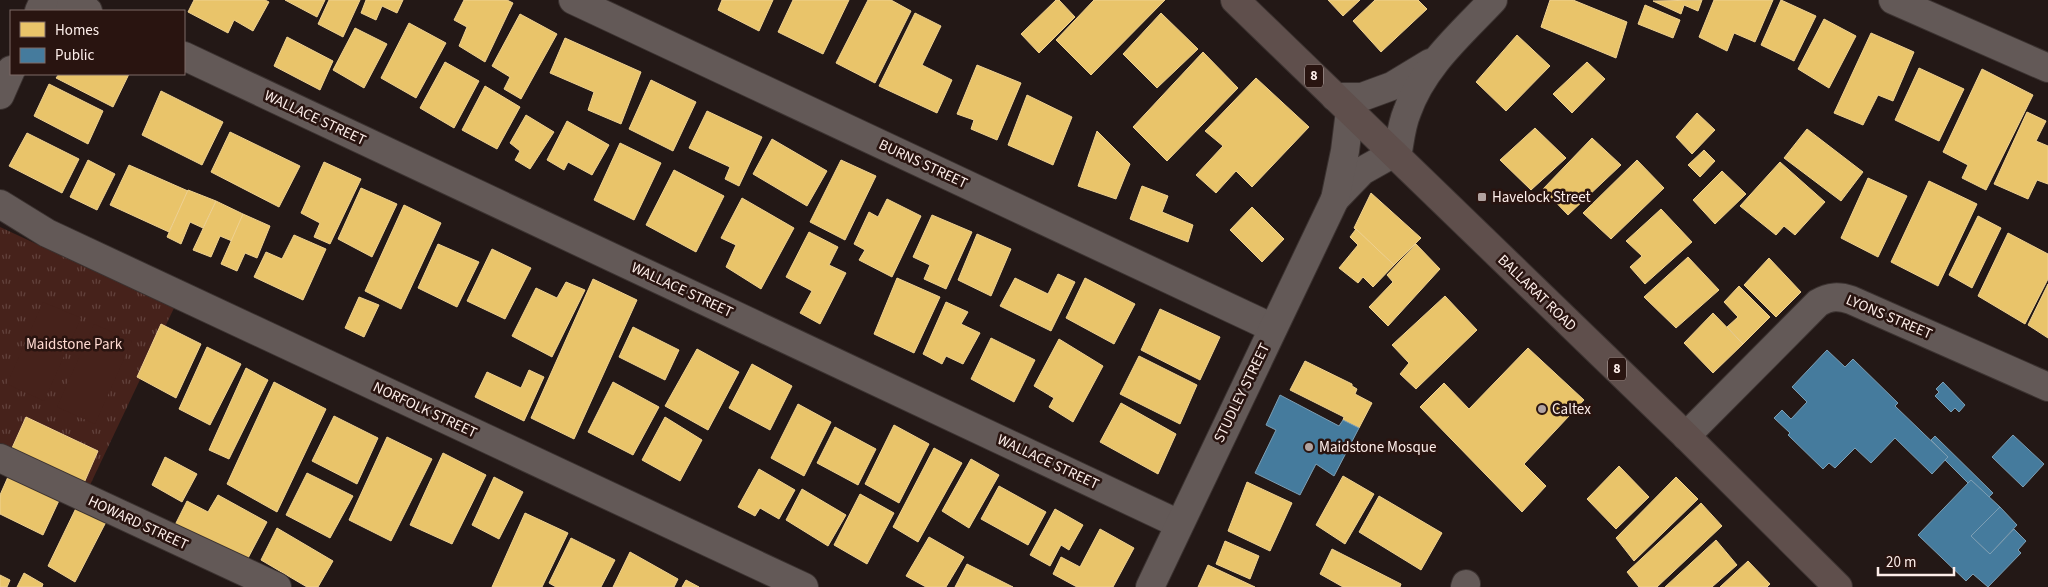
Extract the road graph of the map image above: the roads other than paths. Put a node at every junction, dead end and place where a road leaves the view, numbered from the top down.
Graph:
1 (64, 0) edge
2 (573, 0) edge
3 (1235, 0) edge
4 (1493, 0) edge
5 (1893, 0) edge
6 (86, 10) edge
7 (185, 56) edge
8 (1437, 58) junction
9 (2048, 68) edge
10 (10, 72) edge
11 (0, 94) edge
12 (1343, 104) junction
13 (1396, 155) junction
14 (1335, 199) junction
15 (0, 204) edge
16 (0, 218) edge
17 (46, 233) junction
18 (1273, 328) junction
19 (2048, 387) edge
20 (1686, 436) junction
21 (0, 458) edge
22 (1180, 524) junction
23 (277, 587) edge
24 (804, 587) edge
25 (1150, 587) edge
26 (1838, 587) edge

1 - 6 street
2 - 18 street, BURNS STREET
3 - 12 highway, BALLARAT ROAD / 8
4 - 8 street
5 - 9 street
7 - 22 street, WALLACE STREET
8 - 12 street
8 - 13 street
10 - 11 street
12 - 13 highway, BALLARAT ROAD / 8
12 - 14 street, STUDLEY STREET
13 - 14 street, STUDLEY STREET
13 - 20 highway, BALLARAT ROAD / 8
14 - 18 street, STUDLEY STREET
15 - 17 street, NORFOLK STREET
16 - 17 street, NORFOLK STREET
17 - 24 street, NORFOLK STREET
18 - 22 street, STUDLEY STREET
19 - 20 street, LYONS STREET
20 - 26 highway, BALLARAT ROAD / 8
21 - 23 street, HOWARD STREET
22 - 25 street, STUDLEY STREET

